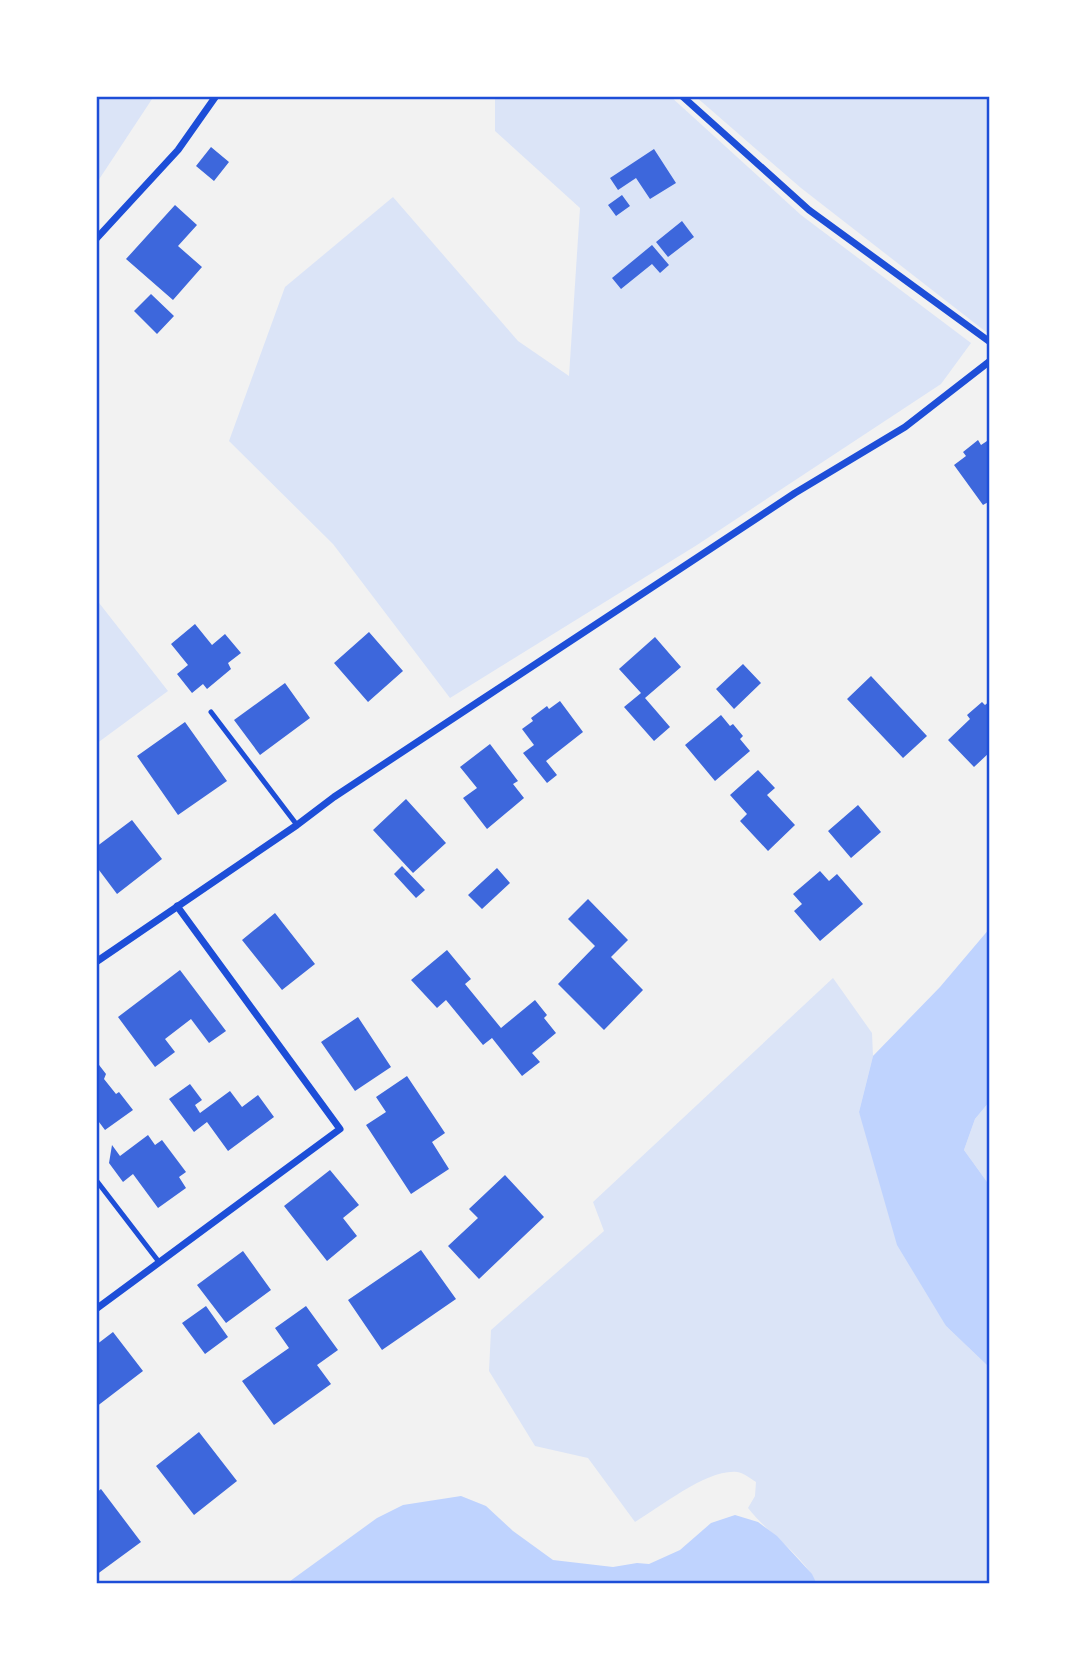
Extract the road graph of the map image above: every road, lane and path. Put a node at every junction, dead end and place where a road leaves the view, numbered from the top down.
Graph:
1 (216, 96) edge
2 (682, 96) edge
3 (96, 239) edge
4 (990, 342) edge
5 (990, 361) edge
6 (211, 712) dead end
7 (298, 825) junction
8 (177, 906) junction
9 (96, 962) edge
10 (96, 1180) edge
11 (159, 1262) junction
12 (96, 1309) edge

1 - 3 street
2 - 4 street
5 - 7 street
6 - 7 lane
7 - 8 street
8 - 9 street
8 - 11 street
10 - 11 lane
11 - 12 street

